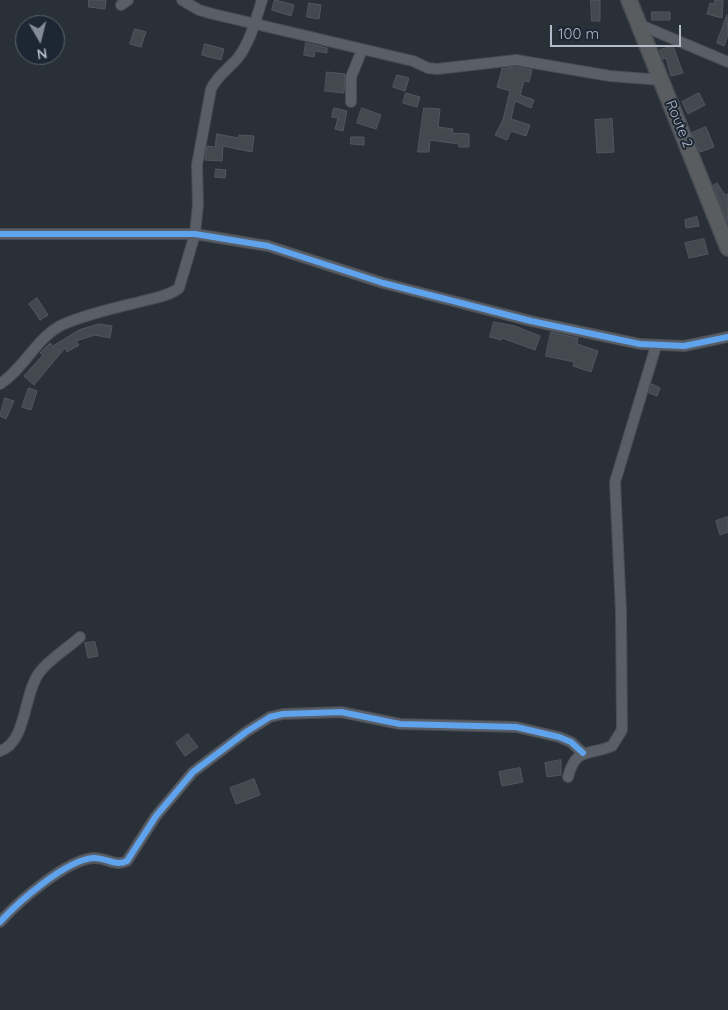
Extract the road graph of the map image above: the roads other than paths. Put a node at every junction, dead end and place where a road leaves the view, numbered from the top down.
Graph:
1 (182, 0) edge
2 (262, 0) edge
3 (629, 0) edge
4 (638, 24) junction
5 (254, 25) junction
6 (362, 50) junction
7 (728, 62) edge
8 (662, 80) junction
9 (351, 102) dead end
10 (0, 234) edge
11 (195, 234) junction
12 (728, 248) edge
13 (728, 337) edge
14 (656, 346) junction
15 (0, 384) edge
16 (80, 637) dead end
17 (0, 751) edge
18 (582, 753) junction
19 (568, 777) dead end
20 (0, 922) edge

1 - 5 street
2 - 5 street
3 - 4 highway, Route 2
4 - 7 street
4 - 8 highway, Route 2
5 - 6 street
5 - 11 street
6 - 8 street
6 - 9 street
8 - 12 highway, Route 2
10 - 11 street
11 - 14 street
11 - 15 street
13 - 14 street
14 - 18 street
16 - 17 street
18 - 19 street
18 - 20 street

